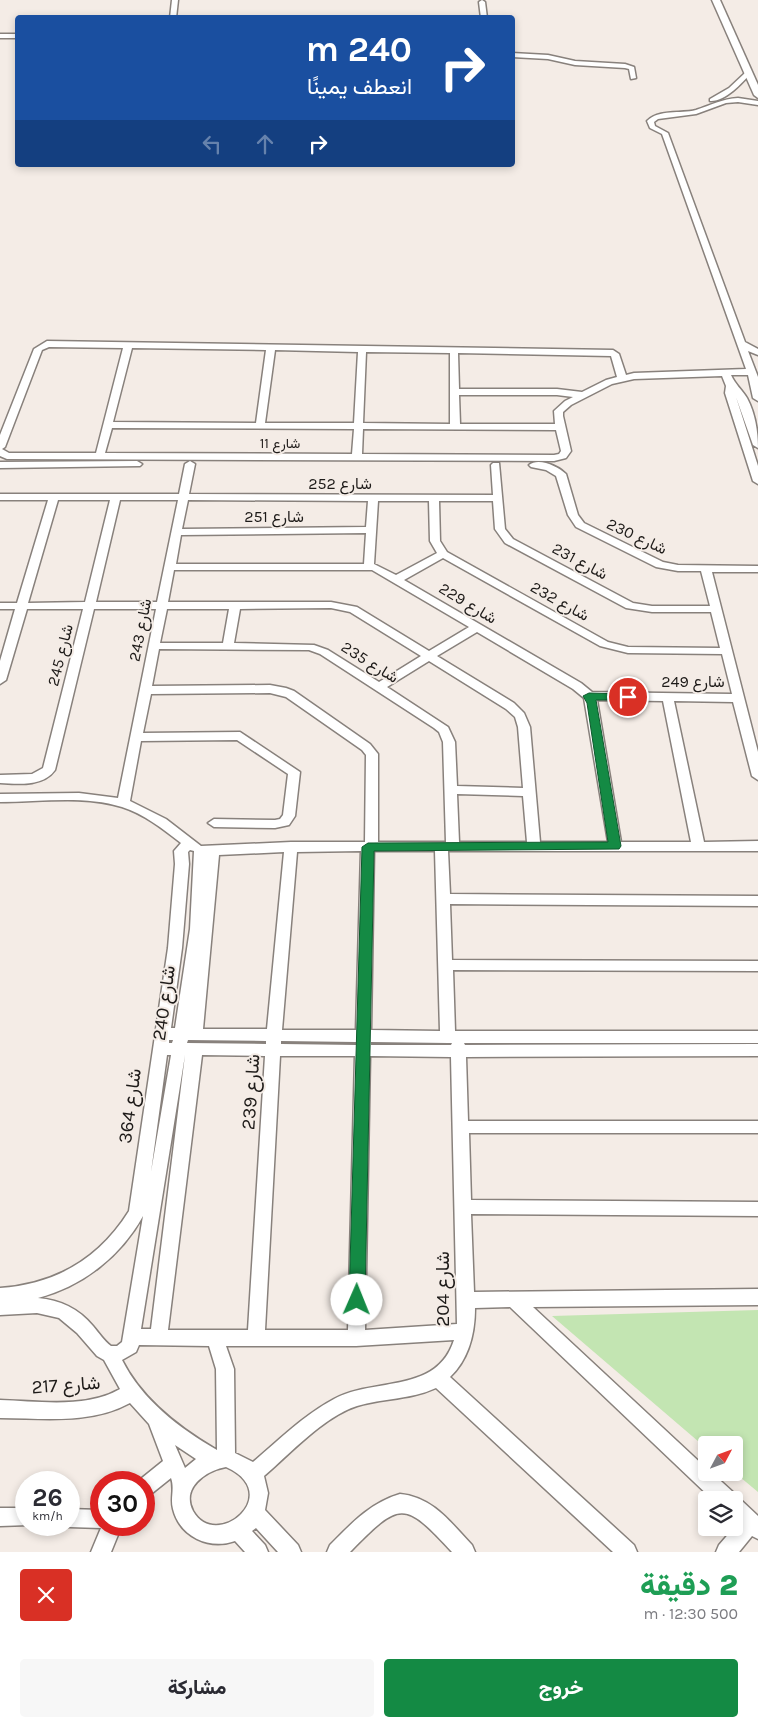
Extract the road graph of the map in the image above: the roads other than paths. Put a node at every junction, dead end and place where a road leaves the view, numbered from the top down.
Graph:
1 (716, 0) edge
2 (174, 1) edge
3 (482, 2) dead end
4 (173, 15) edge
5 (484, 15) edge
6 (0, 38) edge
7 (15, 38) edge
8 (515, 55) edge
9 (515, 61) edge
10 (557, 62) junction
11 (627, 68) dead end
12 (748, 73) junction
13 (758, 95) edge
14 (758, 103) edge
15 (692, 113) junction
16 (742, 344) junction
17 (128, 346) junction
18 (271, 348) junction
19 (362, 351) junction
20 (454, 352) junction
21 (758, 352) edge
22 (622, 378) junction
23 (727, 379) junction
24 (755, 379) edge
25 (454, 392) junction
26 (582, 395) junction
27 (758, 398) edge
28 (108, 425) junction
29 (260, 426) junction
30 (358, 426) junction
31 (455, 427) junction
32 (560, 427) junction
33 (758, 445) edge
34 (0, 448) edge
35 (100, 456) junction
36 (357, 457) junction
37 (2, 461) edge
38 (190, 464) junction
39 (496, 465) junction
40 (544, 466) joint
41 (758, 481) edge
42 (0, 497) edge
43 (116, 497) junction
44 (182, 497) junction
45 (54, 498) junction
46 (373, 498) junction
47 (434, 498) junction
48 (497, 498) junction
49 (372, 530) junction
50 (176, 532) junction
51 (443, 554) junction
52 (369, 566) junction
53 (169, 567) junction
54 (706, 569) junction
55 (758, 569) edge
56 (397, 579) junction
57 (0, 606) edge
58 (23, 606) junction
59 (89, 606) junction
60 (161, 606) junction
61 (235, 606) junction
62 (716, 609) junction
63 (477, 627) junction
64 (153, 646) junction
65 (228, 646) junction
66 (727, 651) junction
67 (429, 656) junction
68 (0, 680) edge
69 (379, 687) junction
70 (145, 690) junction
71 (589, 696) junction
72 (668, 698) junction
73 (738, 698) junction
74 (136, 738) junction
75 (758, 776) edge
76 (0, 779) edge
77 (451, 790) junction
78 (529, 792) junction
79 (0, 798) edge
80 (123, 803) junction
81 (214, 823) dead end
82 (189, 842) junction
83 (534, 846) junction
84 (615, 846) junction
85 (698, 846) junction
86 (758, 846) edge
87 (291, 847) junction
88 (370, 847) junction
89 (447, 847) junction
90 (207, 851) junction
91 (443, 899) junction
92 (758, 901) edge
93 (446, 965) junction
94 (758, 966) edge
95 (758, 1037) edge
96 (161, 1041) junction
97 (188, 1041) junction
98 (455, 1042) junction
99 (274, 1043) junction
100 (363, 1043) junction
101 (758, 1050) edge
102 (460, 1126) junction
103 (758, 1127) edge
104 (462, 1207) junction
105 (758, 1209) edge
106 (0, 1296) edge
107 (758, 1297) edge
108 (466, 1300) junction
109 (515, 1301) junction
110 (0, 1307) edge
111 (465, 1331) junction
112 (159, 1336) junction
113 (214, 1338) junction
114 (356, 1338) junction
115 (256, 1339) junction
116 (130, 1342) junction
117 (110, 1354) junction
118 (437, 1377) junction
119 (132, 1392) junction
120 (0, 1409) edge
121 (156, 1420) junction
122 (220, 1459) junction
123 (175, 1463) junction
124 (253, 1473) junction
125 (155, 1479) edge
126 (183, 1486) junction
127 (717, 1491) edge
128 (255, 1513) junction
129 (743, 1515) edge
130 (0, 1516) edge
131 (15, 1517) edge
132 (755, 1526) edge
133 (238, 1530) junction
134 (108, 1536) edge
135 (101, 1552) edge
136 (258, 1552) edge
137 (291, 1552) edge
138 (337, 1552) edge
139 (466, 1552) edge
140 (627, 1552) edge
141 (726, 1552) edge

1 - 12 street
2 - 4 street
3 - 5 street
6 - 7 street
8 - 10 street
9 - 10 street
10 - 11 street
12 - 13 street
12 - 15 street
14 - 15 street
15 - 16 street
16 - 21 street
16 - 24 street
17 - 18 street
17 - 28 street
17 - 34 street
18 - 19 street
18 - 29 street
19 - 20 street
19 - 30 street
20 - 22 street
20 - 25 street
22 - 23 street
22 - 26 street
23 - 24 street
23 - 33 street
23 - 41 street
24 - 27 street
25 - 26 street
25 - 31 street
26 - 32 street
28 - 29 street
28 - 35 street
29 - 30 street
30 - 31 street
30 - 36 street
31 - 32 street
32 - 36 street, شارع 11
35 - 36 street, شارع 11
35 - 37 street, شارع 11
37 - 38 street, شارع 11
38 - 39 street, شارع 11
38 - 44 street, شارع 243
39 - 40 street, شارع 11
39 - 48 street, شارع 231
40 - 54 street, شارع 230
42 - 45 street, شارع 252
43 - 44 street, شارع 252
43 - 45 street, شارع 252
43 - 59 street, شارع 245
44 - 46 street, شارع 252
44 - 50 street, شارع 243
45 - 58 street
46 - 47 street, شارع 252
46 - 49 street
47 - 48 street, شارع 252
47 - 51 street
48 - 62 street, شارع 231
49 - 50 street, شارع 251
49 - 52 street
50 - 53 street, شارع 243
51 - 56 street
51 - 66 street, شارع 232
52 - 53 street, شارع 229
52 - 56 street, شارع 229
53 - 60 street, شارع 243
54 - 55 street, شارع 230
54 - 62 street
56 - 63 street, شارع 229
57 - 58 street
58 - 59 street
58 - 68 street
59 - 60 street
59 - 76 street, شارع 245
60 - 61 street
60 - 64 street, شارع 243
61 - 65 street
61 - 67 street
62 - 66 street
63 - 67 street
63 - 71 street, شارع 229
64 - 65 street, شارع 235
64 - 70 street, شارع 243
65 - 69 street, شارع 235
66 - 73 street
67 - 69 street
67 - 78 street
69 - 77 street, شارع 235
70 - 74 street, شارع 243
70 - 88 street
71 - 72 street, شارع 249
71 - 84 street
72 - 73 street, شارع 249
72 - 85 street
73 - 75 street
74 - 80 street, شارع 243
74 - 81 street
77 - 78 street
77 - 89 street, شارع 235
78 - 83 street
79 - 80 street
80 - 82 street
82 - 90 street
82 - 96 street, شارع 364
83 - 84 street
83 - 89 street
84 - 85 street
85 - 86 street
87 - 88 street
87 - 90 street
87 - 99 street, شارع 239
88 - 89 street
88 - 100 street
89 - 91 street, شارع 235
90 - 97 street, شارع 240
91 - 92 street
91 - 93 street, شارع 235
93 - 94 street
93 - 98 street, شارع 204
95 - 98 street
96 - 97 street
96 - 106 street, شارع 364
97 - 99 street
97 - 112 street
97 - 116 street, شارع 240
98 - 100 street
98 - 101 street
98 - 102 street, شارع 204
99 - 100 street
99 - 115 street, شارع 239
100 - 114 street
102 - 103 street
102 - 104 street, شارع 204
104 - 105 street
104 - 108 street, شارع 204
107 - 109 street
108 - 109 street
108 - 111 street, شارع 204
109 - 127 street
110 - 117 street
111 - 114 street
111 - 118 street, شارع 204
112 - 113 street
112 - 116 street
113 - 115 street
113 - 122 street
114 - 115 street
116 - 117 street
117 - 119 street
118 - 124 street, شارع 204
118 - 140 street
119 - 120 street, شارع 217
119 - 121 street
121 - 122 street
121 - 123 street
122 - 124 street
122 - 126 street
123 - 125 street
123 - 126 street
124 - 128 street
126 - 133 street
128 - 133 street
128 - 137 street
129 - 132 street
130 - 131 street
132 - 141 street
133 - 136 street
134 - 135 street
138 - 139 street

